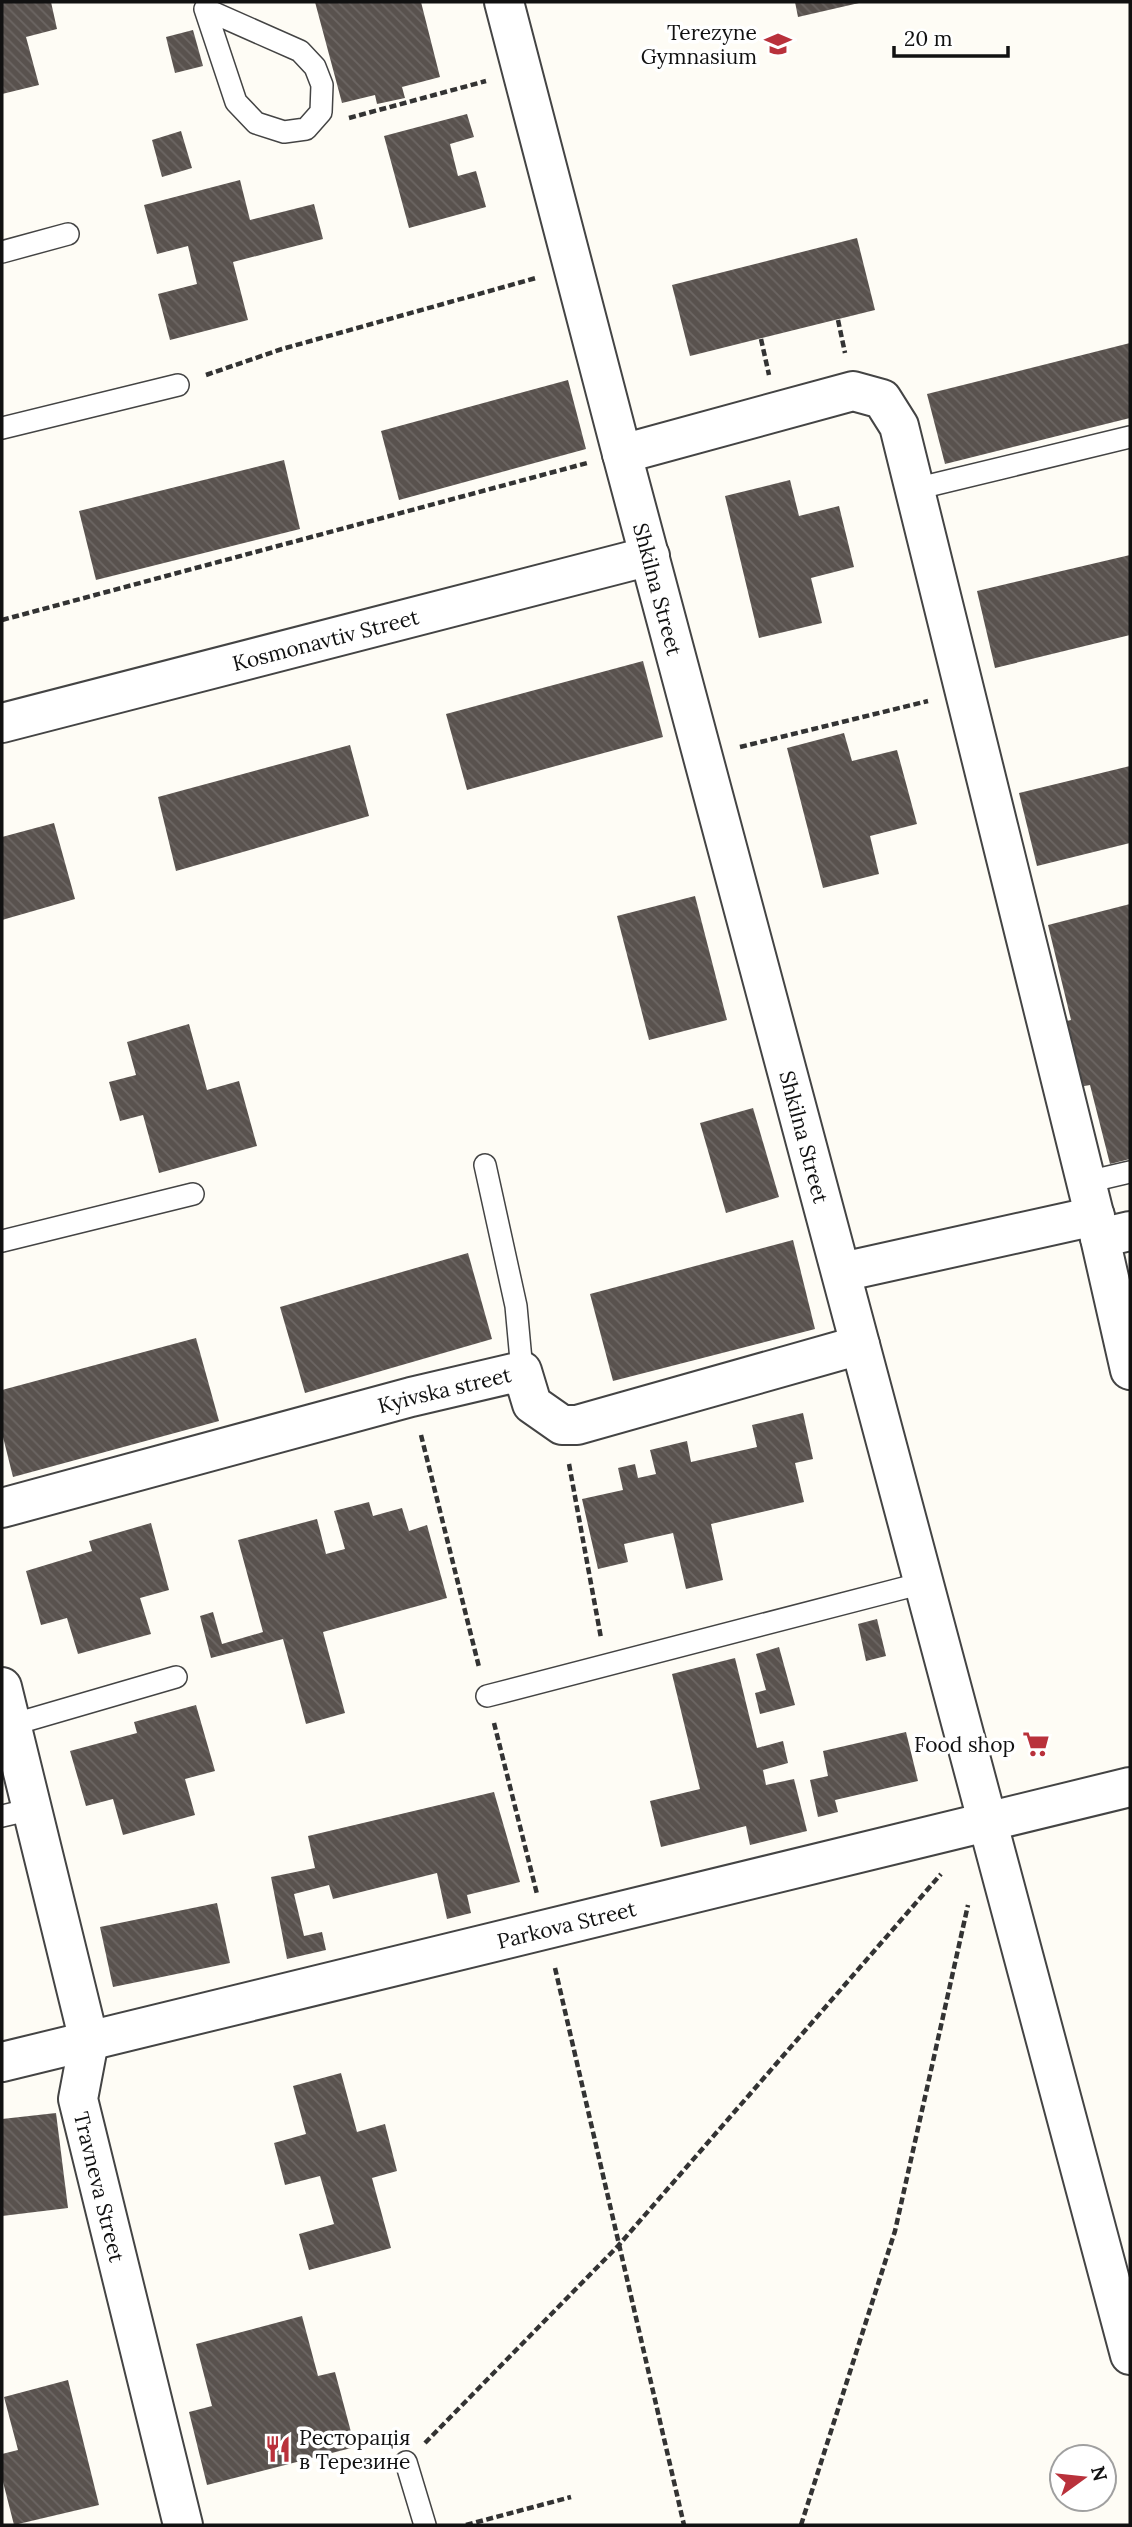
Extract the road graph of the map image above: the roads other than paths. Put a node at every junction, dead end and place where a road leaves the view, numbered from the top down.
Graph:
1 (504, 2) edge
2 (204, 5) edge
3 (68, 234) dead end
4 (2, 251) edge
5 (178, 384) road end
6 (2, 428) edge
7 (1130, 437) edge
8 (622, 454) junction
9 (915, 489) junction
10 (650, 556) junction
11 (2, 723) edge
12 (485, 1165) dead end
13 (1130, 1172) edge
14 (193, 1194) dead end
15 (1103, 1217) edge
16 (2, 1241) edge
17 (842, 1272) junction
18 (860, 1345) junction
19 (1130, 1370) edge
20 (522, 1371) junction
21 (2, 1508) edge
22 (923, 1583) junction
23 (176, 1678) dead end
24 (2, 1687) edge
25 (486, 1696) dead end
26 (11, 1725) junction
27 (1130, 1787) edge
28 (17, 1812) edge
29 (987, 1821) junction
30 (89, 2041) junction
31 (2, 2062) edge
32 (1130, 2355) edge
33 (406, 2462) road end
34 (183, 2525) edge
35 (425, 2525) edge

1 - 8 street, Shkilna Street
2 - 2 lane
3 - 4 lane
5 - 6 lane
7 - 9 lane
8 - 9 street
8 - 10 street, Shkilna Street
9 - 15 street
10 - 11 street, Kosmonavtiv Street
10 - 17 street, Shkilna Street
12 - 20 lane
13 - 15 lane
14 - 16 lane
15 - 17 street
15 - 19 street
17 - 18 street, Shkilna Street
18 - 20 street, Kyivska street
18 - 22 street, Shkilna Street
20 - 21 street, Kyivska street
22 - 25 lane
22 - 29 street, Shkilna Street
23 - 26 lane
24 - 26 street, Travneva Street
26 - 28 street, Travneva Street
27 - 29 street, Parkova Street
28 - 30 street, Travneva Street
29 - 30 street, Parkova Street
29 - 32 street, Shkilna Street
30 - 31 street, Parkova Street
30 - 34 street, Travneva Street
33 - 35 lane

